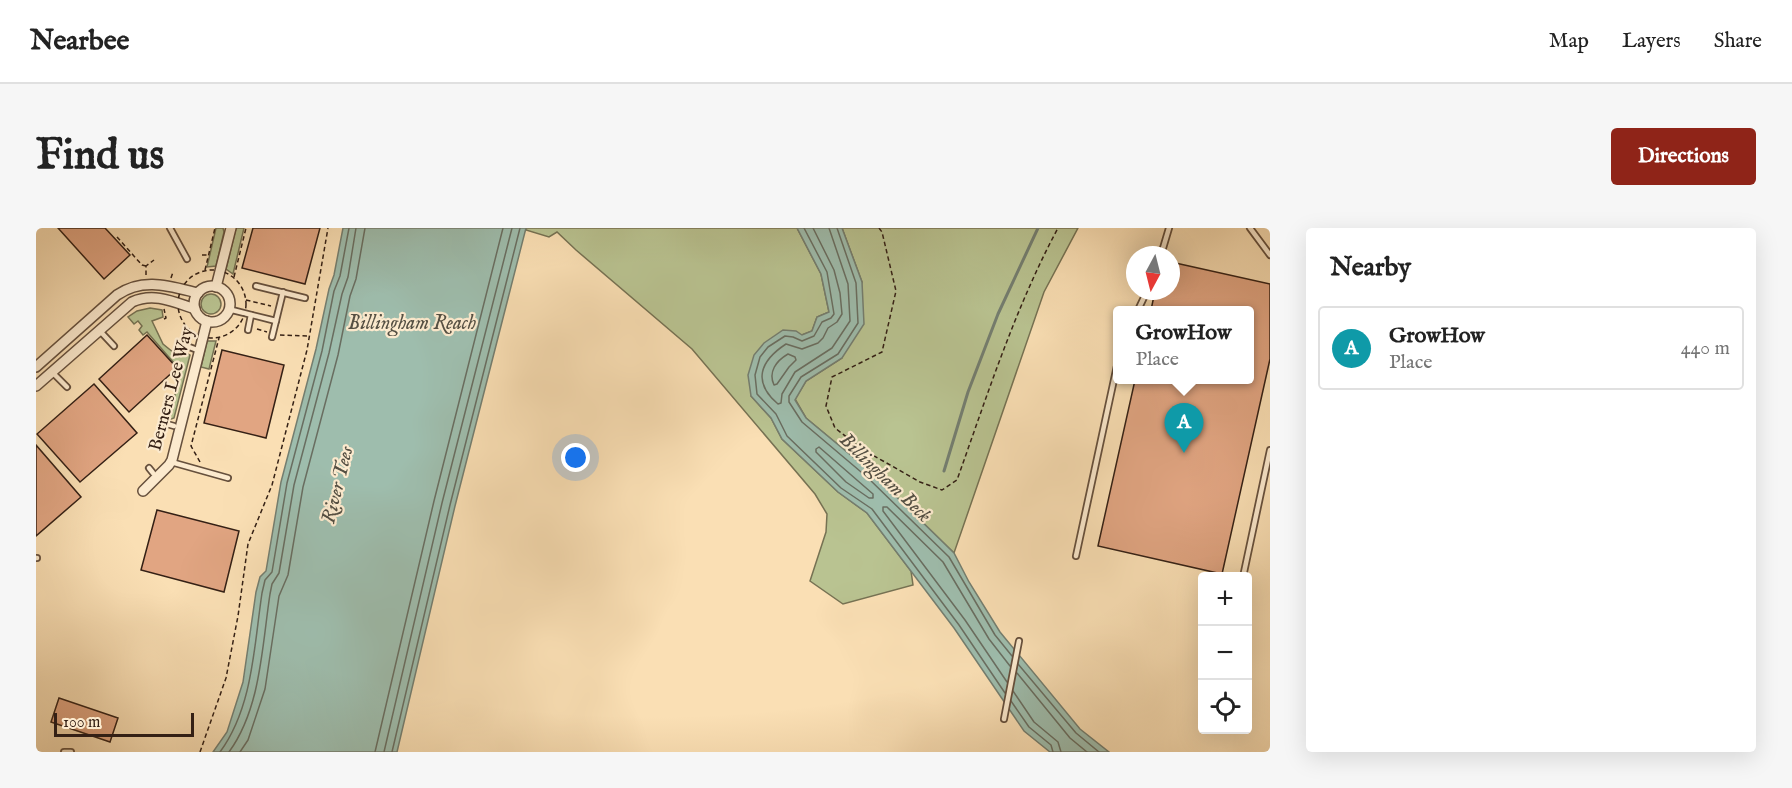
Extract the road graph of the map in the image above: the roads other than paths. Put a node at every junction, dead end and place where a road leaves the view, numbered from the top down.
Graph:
1 (170, 228) edge
2 (231, 228) edge
3 (1169, 228) edge
4 (1250, 228) edge
5 (1164, 246) edge
6 (1270, 255) edge
7 (188, 259) dead end
8 (256, 285) dead end
9 (216, 286) junction
10 (283, 292) junction
11 (198, 293) junction
12 (305, 298) dead end
13 (195, 309) junction
14 (228, 309) junction
15 (251, 315) junction
16 (207, 321) junction
17 (276, 321) junction
18 (99, 330) junction
19 (248, 330) dead end
20 (272, 337) dead end
21 (184, 345) dead end
22 (114, 346) dead end
23 (200, 351) junction
24 (36, 367) edge
25 (52, 372) junction
26 (1113, 384) edge
27 (36, 386) edge
28 (67, 387) dead end
29 (167, 424) dead end
30 (174, 426) dead end
31 (1270, 450) edge
32 (171, 462) junction
33 (228, 478) dead end
34 (143, 491) dead end
35 (1076, 556) dead end
36 (1244, 572) edge
37 (1019, 641) dead end
38 (1004, 719) dead end
39 (64, 752) edge
40 (71, 752) edge

1 - 7 lane
2 - 9 street
3 - 5 lane
4 - 6 lane
8 - 10 lane
9 - 11 street
9 - 14 street
10 - 12 lane
10 - 17 lane
11 - 13 street
11 - 24 street
13 - 16 street
13 - 18 street
14 - 15 lane
14 - 16 street
15 - 17 lane
15 - 19 lane
16 - 23 street, Berners Lee Way
17 - 20 lane
18 - 22 lane
18 - 25 street
21 - 23 lane
23 - 32 street, Berners Lee Way
25 - 27 street
25 - 28 lane
26 - 35 lane
29 - 30 lane
31 - 36 lane
32 - 33 lane
32 - 34 street, Berners Lee Way
37 - 38 lane
39 - 40 lane

